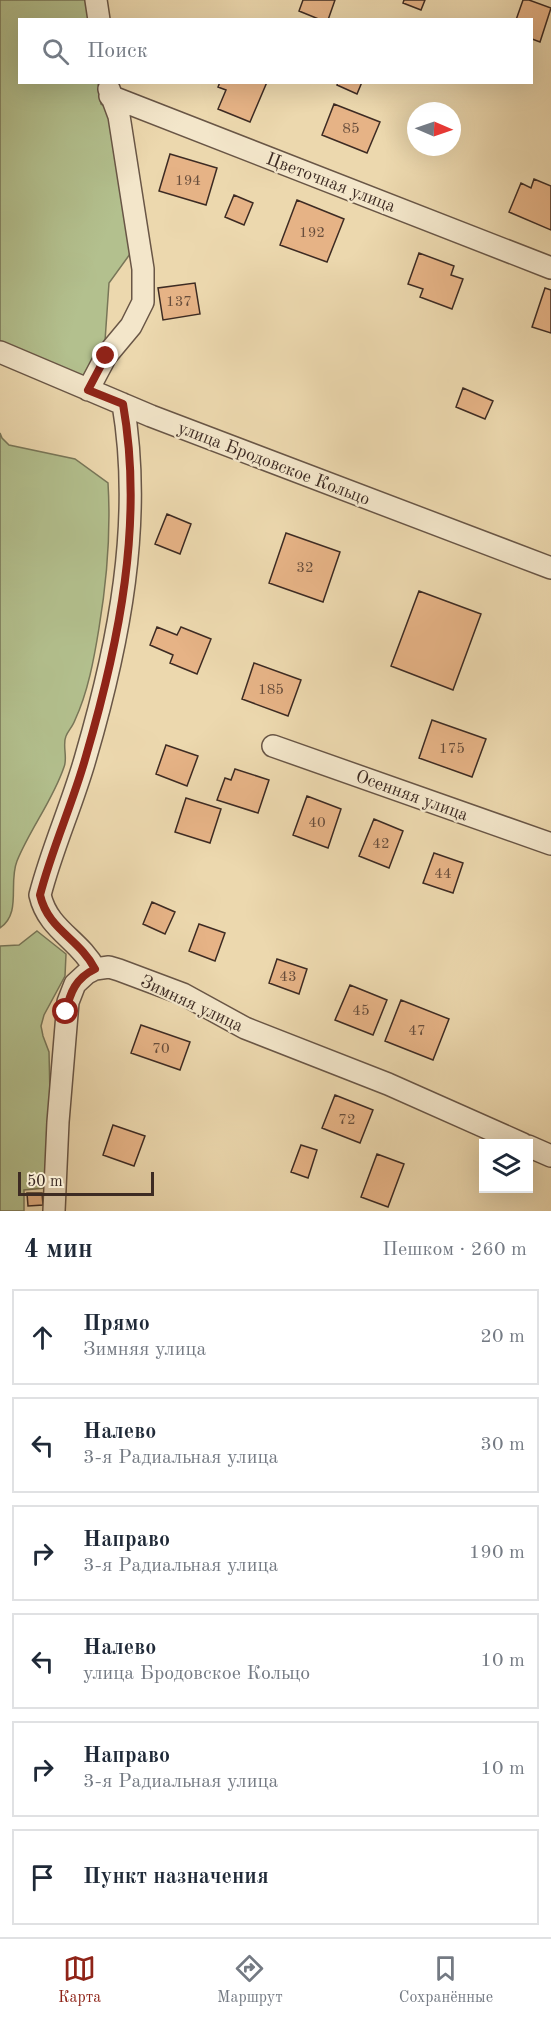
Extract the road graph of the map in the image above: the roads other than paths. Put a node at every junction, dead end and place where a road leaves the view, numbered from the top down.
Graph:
1 (96, 0) edge
2 (99, 18) edge
3 (109, 89) edge
4 (551, 268) edge
5 (0, 352) edge
6 (88, 390) junction
7 (123, 404) junction
8 (551, 568) edge
9 (273, 746) dead end
10 (551, 844) edge
11 (95, 969) junction
12 (514, 1139) edge
13 (533, 1148) edge
14 (551, 1156) edge
15 (54, 1211) edge

1 - 2 street
3 - 4 street, Цветочная улица
3 - 6 street
5 - 6 street, улица Бродовское Кольцо
6 - 7 street, улица Бродовское Кольцо
7 - 8 street, улица Бродовское Кольцо
7 - 11 street
9 - 10 street, Осенняя улица
11 - 12 street, Зимняя улица
11 - 15 street
13 - 14 street

